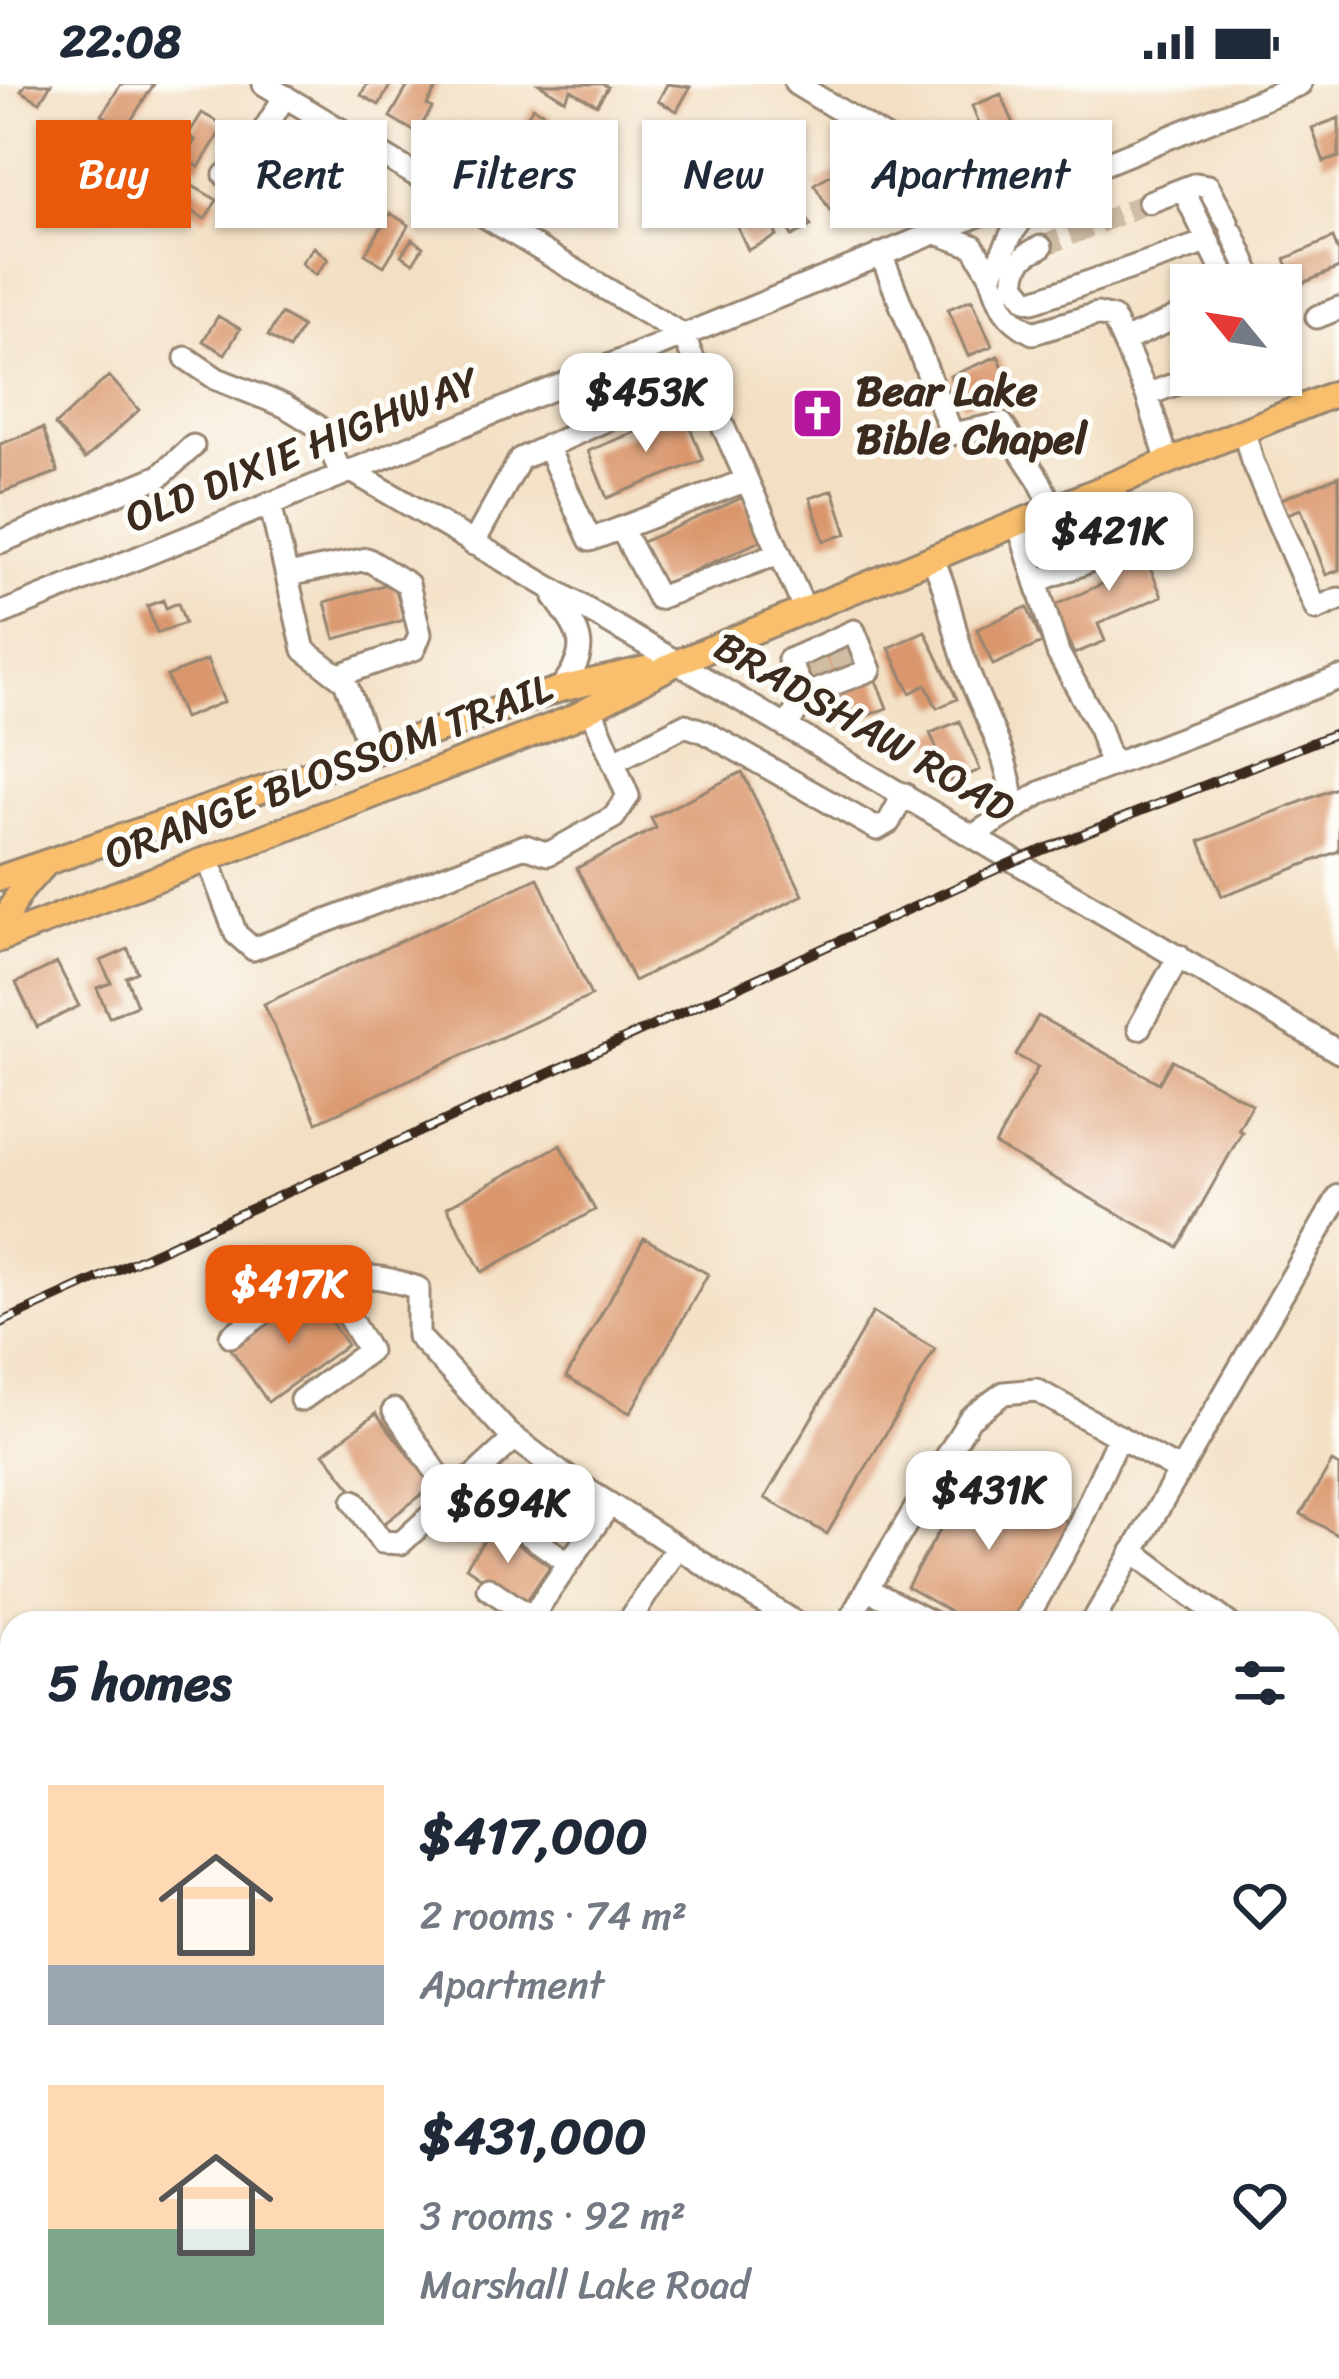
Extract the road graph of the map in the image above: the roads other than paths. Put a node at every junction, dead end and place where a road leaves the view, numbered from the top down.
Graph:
1 (264, 84) edge
2 (796, 84) edge
3 (1300, 84) edge
4 (285, 96) junction
5 (270, 120) edge
6 (856, 120) edge
7 (1112, 161) edge
8 (1183, 189) junction
9 (1149, 202) tunnel mouth
10 (944, 228) edge
11 (1016, 228) edge
12 (934, 232) junction
13 (1012, 233) junction
14 (1207, 242) junction
15 (881, 254) junction
16 (1218, 264) edge
17 (1246, 264) edge
18 (991, 276) junction
19 (1339, 308) edge
20 (1317, 317) dead end
21 (1170, 320) edge
22 (682, 335) junction
23 (1124, 340) junction
24 (187, 358) dead end
25 (701, 377) junction
26 (1170, 386) edge
27 (1339, 392) edge
28 (1147, 395) junction
29 (1244, 431) junction
30 (193, 446) dead end
31 (548, 446) junction
32 (1168, 462) junction
33 (346, 472) junction
34 (748, 481) junction
35 (270, 503) junction
36 (1058, 507) junction
37 (1018, 523) junction
38 (621, 528) junction
39 (0, 542) edge
40 (473, 544) junction
41 (780, 553) junction
42 (932, 558) junction
43 (288, 575) junction
44 (1036, 581) junction
45 (548, 588) junction
46 (831, 599) junction
47 (1339, 599) edge
48 (0, 614) edge
49 (795, 614) junction
50 (828, 659) junction
51 (678, 662) junction
52 (339, 675) junction
53 (1339, 678) edge
54 (560, 689) junction
55 (805, 695) junction
56 (591, 709) junction
57 (788, 725) junction
58 (371, 752) junction
59 (613, 761) junction
60 (1111, 763) junction
61 (904, 794) junction
62 (1014, 808) junction
63 (974, 835) junction
64 (52, 858) junction
65 (208, 859) junction
66 (0, 878) edge
67 (1, 939) edge
68 (1179, 956) junction
69 (1139, 1028) dead end
70 (1339, 1052) edge
71 (1339, 1196) edge
72 (332, 1289) junction
73 (231, 1336) dead end
74 (301, 1400) dead end
75 (394, 1410) dead end
76 (1119, 1436) junction
77 (515, 1438) junction
78 (1180, 1471) junction
79 (452, 1495) junction
80 (354, 1501) dead end
81 (609, 1504) junction
82 (510, 1522) dead end
83 (676, 1548) junction
84 (1133, 1551) junction
85 (569, 1563) junction
86 (488, 1588) dead end
87 (867, 1589) junction
88 (522, 1611) edge
89 (536, 1611) edge
90 (636, 1611) edge
91 (777, 1611) edge
92 (855, 1611) edge
93 (909, 1611) edge
94 (1031, 1611) edge
95 (1099, 1611) edge
96 (1212, 1611) edge

1 - 4 street
2 - 6 street
3 - 7 street, OLD DIXIE HIGHWAY
4 - 5 street
4 - 22 street
8 - 9 street
8 - 14 street
8 - 17 street
10 - 12 street, OLD DIXIE HIGHWAY
11 - 13 street
12 - 15 street, OLD DIXIE HIGHWAY
12 - 18 street
13 - 14 street
13 - 18 street
14 - 16 street
15 - 22 street, OLD DIXIE HIGHWAY
15 - 36 street
18 - 23 street
19 - 20 street
21 - 23 street
22 - 25 street
22 - 33 street, OLD DIXIE HIGHWAY
23 - 28 street
24 - 33 street
25 - 31 street
25 - 34 street
26 - 28 street
27 - 29 main road, ORANGE BLOSSOM TRAIL
28 - 32 street
29 - 32 main road, ORANGE BLOSSOM TRAIL
29 - 47 street
30 - 39 street
31 - 38 street
31 - 40 street
32 - 36 main road, ORANGE BLOSSOM TRAIL
33 - 35 street, OLD DIXIE HIGHWAY
33 - 40 street, BRADSHAW ROAD
34 - 38 street
34 - 41 street
35 - 43 street
35 - 48 street, OLD DIXIE HIGHWAY
36 - 37 main road, ORANGE BLOSSOM TRAIL
36 - 44 street
37 - 42 main road, ORANGE BLOSSOM TRAIL
37 - 44 street
38 - 41 street
40 - 45 street, BRADSHAW ROAD
41 - 49 street
42 - 46 main road, ORANGE BLOSSOM TRAIL
42 - 62 street
43 - 52 street
43 - 52 street
44 - 60 street
45 - 51 street, BRADSHAW ROAD
45 - 54 street
46 - 49 main road, ORANGE BLOSSOM TRAIL
46 - 50 street
49 - 50 street
49 - 51 main road, ORANGE BLOSSOM TRAIL
50 - 55 street
50 - 55 street
51 - 54 main road, ORANGE BLOSSOM TRAIL
51 - 56 main road, ORANGE BLOSSOM TRAIL
51 - 57 street, BRADSHAW ROAD
52 - 58 street
53 - 60 street
54 - 58 main road, ORANGE BLOSSOM TRAIL
55 - 57 street
56 - 59 street
56 - 65 main road, ORANGE BLOSSOM TRAIL
57 - 61 street, BRADSHAW ROAD
58 - 64 main road, ORANGE BLOSSOM TRAIL
59 - 61 street
59 - 65 street
60 - 62 street
61 - 63 street, BRADSHAW ROAD
62 - 63 street
63 - 68 street, BRADSHAW ROAD
64 - 66 main road, ORANGE BLOSSOM TRAIL
64 - 67 main road
65 - 67 main road, ORANGE BLOSSOM TRAIL
68 - 69 street
68 - 70 street, BRADSHAW ROAD
71 - 78 street
72 - 73 street
72 - 74 street
72 - 77 street
75 - 79 street
76 - 78 street
76 - 87 street
76 - 94 street
77 - 79 street
77 - 81 street
78 - 84 street
79 - 80 street
81 - 83 street
81 - 85 street
82 - 85 street
83 - 90 street
83 - 91 street
84 - 95 street
84 - 96 street
85 - 89 street
86 - 88 street
87 - 92 street
87 - 93 street

